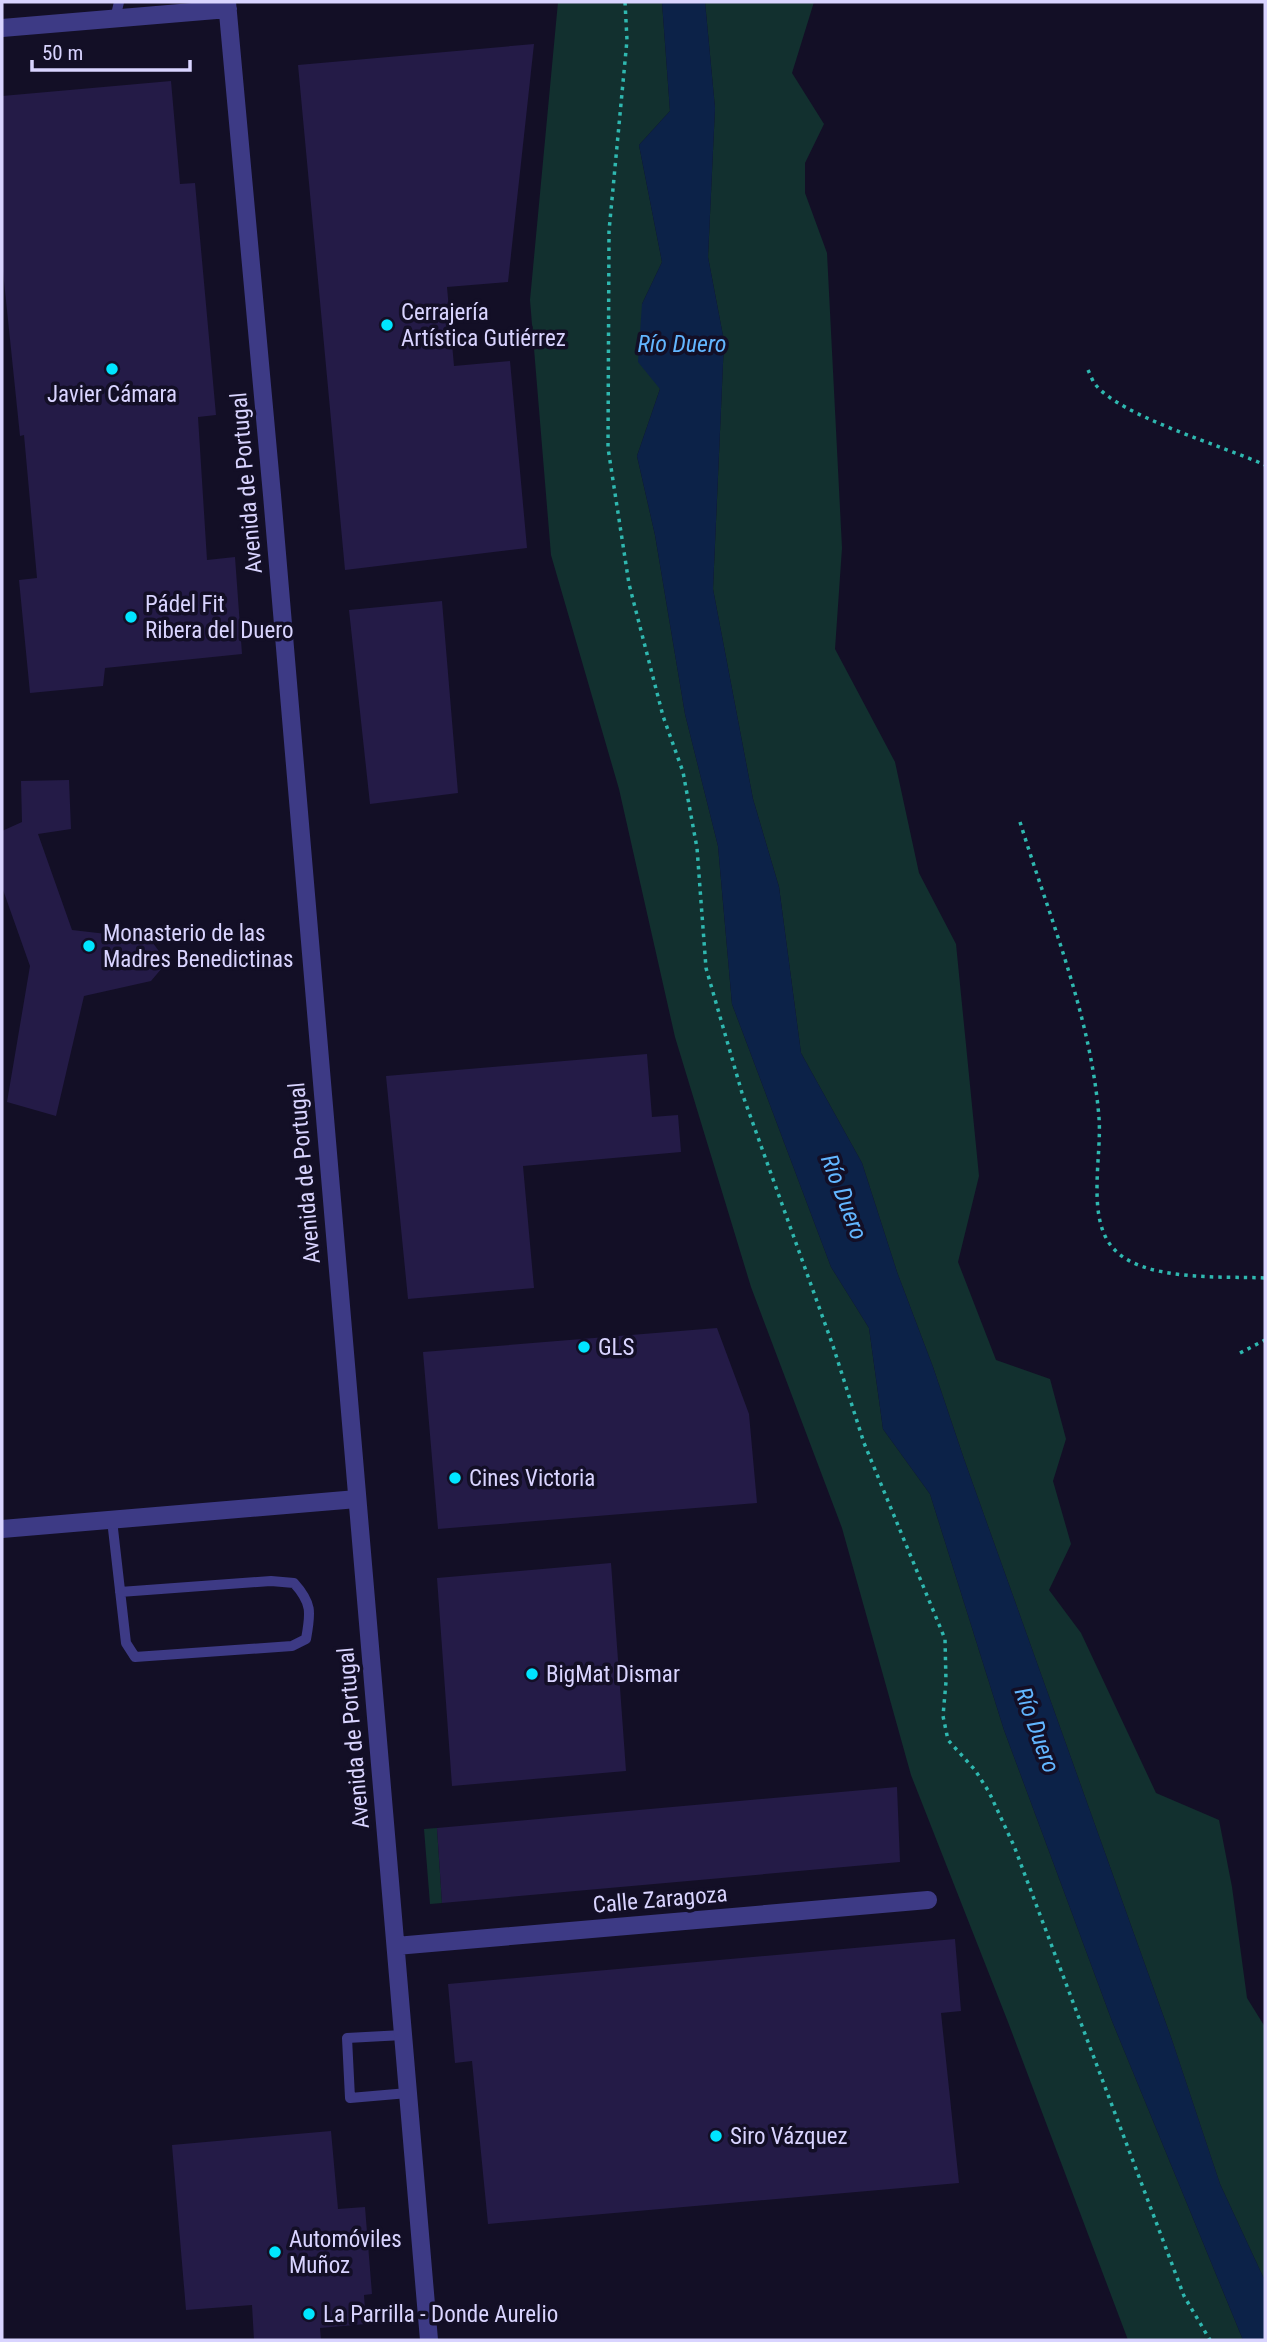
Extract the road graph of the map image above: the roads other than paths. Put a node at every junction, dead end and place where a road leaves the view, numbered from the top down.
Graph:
1 (228, 6) edge
2 (117, 10) edge
3 (2, 28) edge
4 (357, 1499) junction
5 (112, 1520) junction
6 (2, 1529) edge
7 (120, 1592) junction
8 (928, 1900) dead end
9 (396, 1947) junction
10 (403, 2035) junction
11 (408, 2093) junction
12 (429, 2340) edge

1 - 2 street
1 - 4 street, Avenida de Portugal
2 - 3 street
4 - 5 street
4 - 9 street, Avenida de Portugal
5 - 6 street
5 - 7 lane
7 - 7 lane
8 - 9 street, Calle Zaragoza
9 - 10 street, Avenida de Portugal
10 - 11 street, Avenida de Portugal
10 - 11 lane
11 - 12 street, Avenida de Portugal

